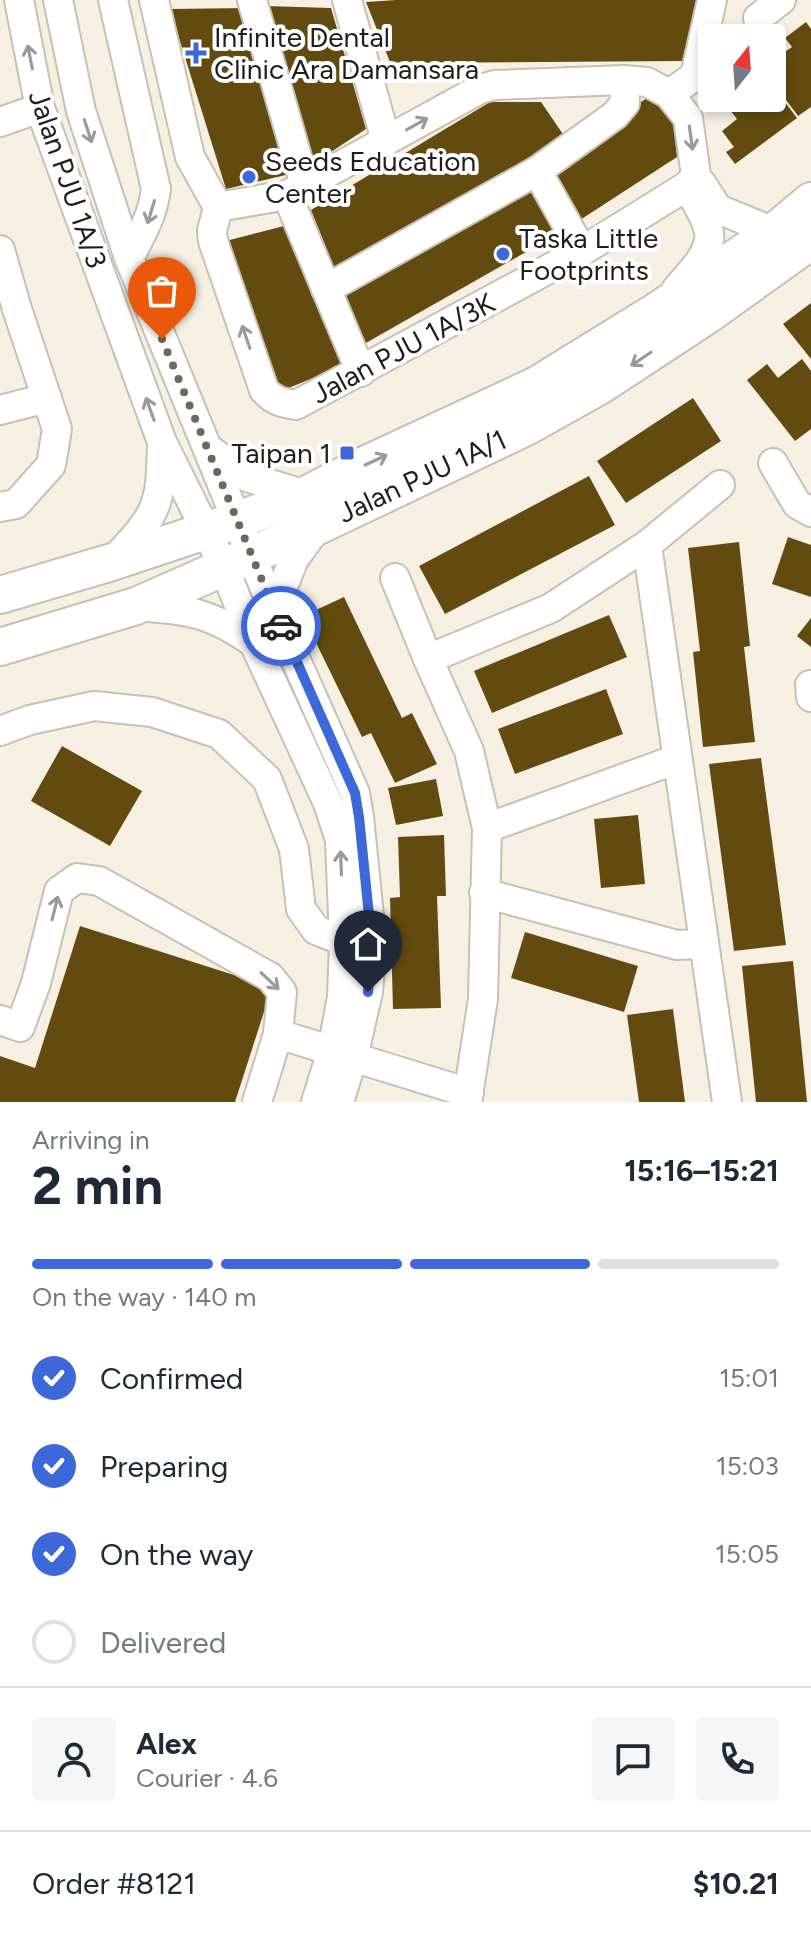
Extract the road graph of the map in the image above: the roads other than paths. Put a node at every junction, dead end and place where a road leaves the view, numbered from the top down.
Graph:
1 (19, 0) edge
2 (58, 0) edge
3 (117, 0) edge
4 (154, 0) edge
5 (252, 0) edge
6 (347, 0) edge
7 (712, 0) edge
8 (781, 0) edge
9 (758, 18) dead end
10 (624, 80) junction
11 (669, 94) junction
12 (40, 108) junction
13 (0, 122) edge
14 (386, 141) junction
15 (537, 171) junction
16 (692, 181) junction
17 (296, 190) junction
18 (811, 201) edge
19 (218, 207) junction
20 (774, 232) junction
21 (811, 241) edge
22 (0, 250) edge
23 (582, 251) junction
24 (129, 258) junction
25 (326, 289) junction
26 (660, 309) junction
27 (8, 311) edge
28 (361, 372) junction
29 (47, 398) junction
30 (0, 410) edge
31 (162, 442) junction
32 (206, 447) junction
33 (773, 463) dead end
34 (720, 485) dead end
35 (0, 507) edge
36 (312, 510) junction
37 (811, 512) edge
38 (222, 526) junction
39 (647, 545) junction
40 (238, 561) junction
41 (112, 562) junction
42 (395, 578) dead end
43 (0, 595) edge
44 (136, 606) junction
45 (275, 613) junction
46 (254, 643) junction
47 (0, 647) edge
48 (428, 659) junction
49 (810, 685) edge
50 (811, 697) edge
51 (0, 731) edge
52 (677, 759) junction
53 (487, 828) junction
54 (484, 893) junction
55 (344, 941) junction
56 (704, 944) junction
57 (0, 1020) edge
58 (278, 1034) junction
59 (342, 1054) junction
60 (468, 1098) edge
61 (257, 1102) edge
62 (316, 1102) edge
63 (339, 1102) edge
64 (727, 1102) edge

12 -> 1 street, Jalan PJU 1A/3
2 -> 24 street, Jalan PJU 1A/3
3 -> 24 street
4 - 19 street
5 - 17 street
6 - 14 street
7 - 11 street
8 - 9 street
10 - 11 street
14 -> 10 street
10 - 15 street
11 -> 16 street
12 - 13 street
31 -> 12 street, Jalan PJU 1A/3
14 - 17 street
15 - 23 street
15 - 25 street
16 - 20 street
16 - 23 street, Jalan PJU 1A/3K
16 - 26 street
17 - 19 street
17 - 25 street
18 - 20 main road, Jalan PJU 1A/1
28 -> 19 street, Jalan PJU 1A/3K
20 - 26 main road, Jalan PJU 1A/1
21 -> 36 main road, Jalan PJU 1A/1
22 - 27 street
23 - 28 street, Jalan PJU 1A/3K
24 - 32 street, Jalan PJU 1A/3
25 - 28 street
36 -> 26 main road, Jalan PJU 1A/1
27 - 29 street
29 - 30 street
29 - 35 street
31 - 38 street, Jalan PJU 1A/3
31 - 41 street
32 - 36 street
32 - 38 street, Jalan PJU 1A/3
33 - 37 street
34 - 39 street
36 - 38 main road, Jalan PJU 1A/1
36 - 40 main road, Jalan PJU 1A/1
36 - 45 street
38 - 40 street
38 - 41 main road, Jalan PJU 1A/1
39 - 48 street
39 - 52 street
40 - 44 main road, Jalan PJU 1A/1
40 - 45 street
40 - 46 street
41 - 43 main road, Jalan PJU 1A/1
42 - 48 street
44 - 46 street
44 - 47 main road, Jalan PJU 1A/1
45 - 59 street
55 -> 46 street
48 - 53 street
49 - 50 street
51 - 55 street
52 - 53 street
52 - 56 street
53 - 54 street
54 - 56 street
54 - 60 street
55 - 59 street
56 - 64 street
57 -> 58 street
58 - 59 street
58 - 61 street
59 - 60 street
59 - 62 street
59 - 63 street

